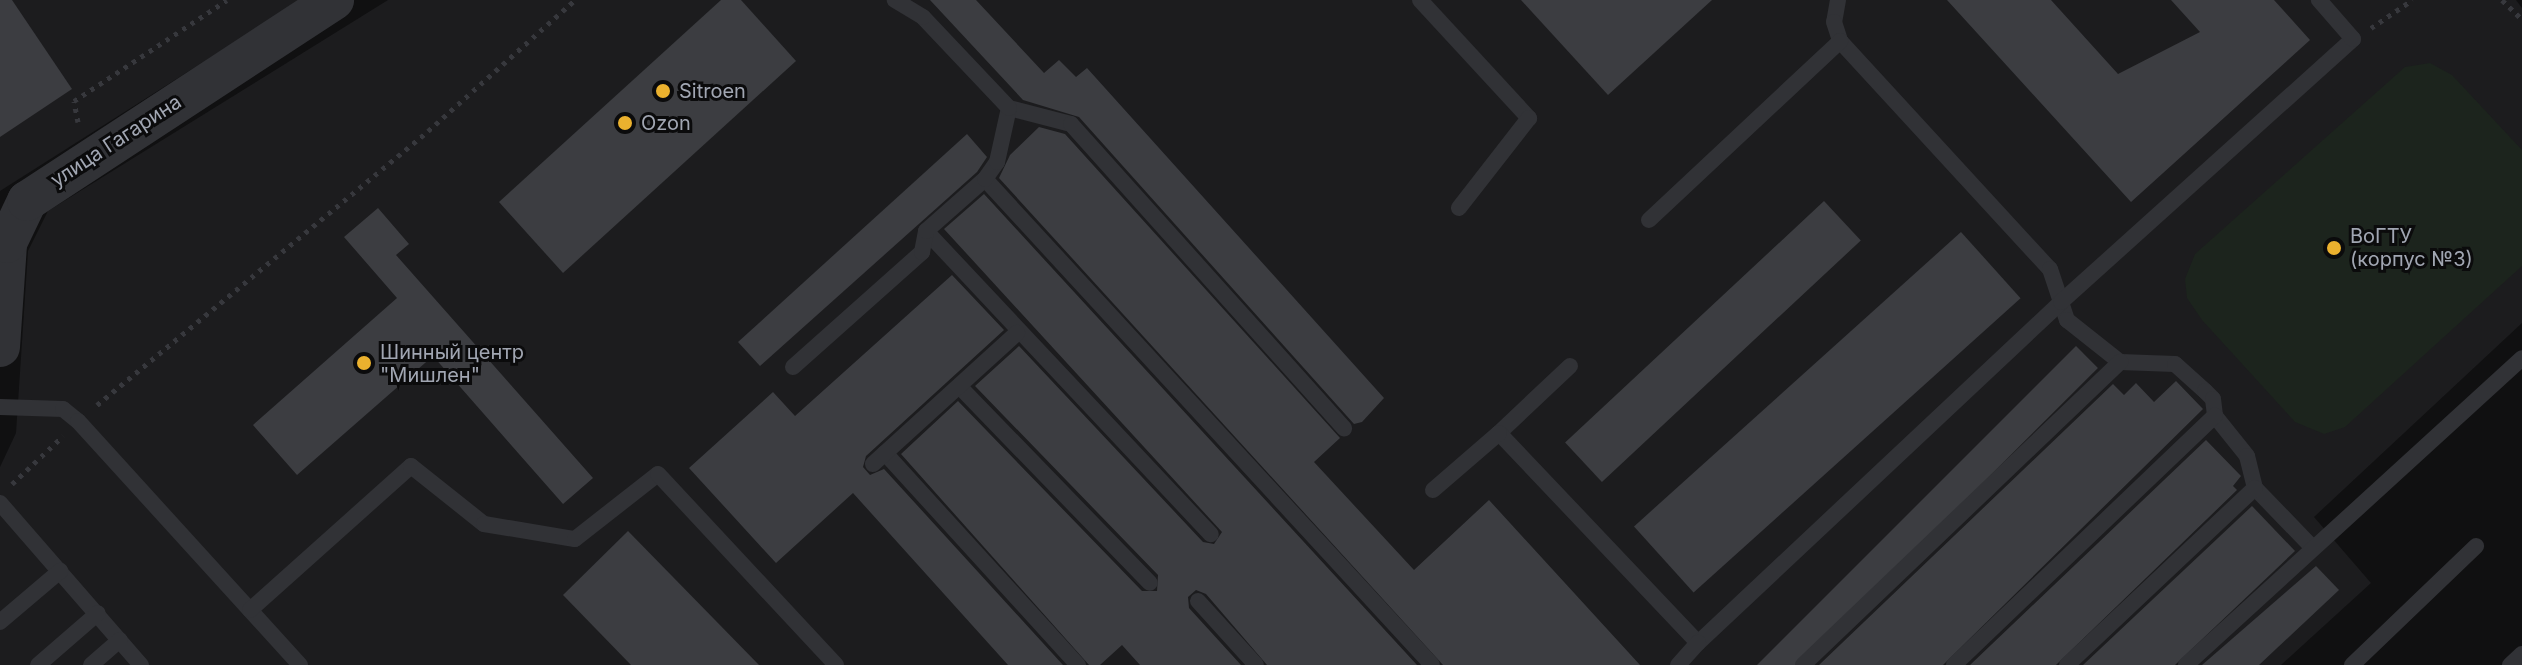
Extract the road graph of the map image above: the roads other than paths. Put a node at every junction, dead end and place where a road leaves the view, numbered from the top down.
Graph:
1 (334, 0) edge
2 (895, 0) edge
3 (1420, 0) edge
4 (1838, 0) edge
5 (2319, 0) edge
6 (1840, 41) junction
7 (1009, 108) junction
8 (985, 179) junction
9 (1459, 208) dead end
10 (1649, 220) dead end
11 (926, 231) junction
12 (5, 233) edge
13 (2061, 302) junction
14 (1017, 333) junction
15 (0, 347) edge
16 (2522, 358) edge
17 (2120, 362) junction
18 (1570, 366) dead end
19 (793, 367) dead end
20 (959, 386) junction
21 (0, 407) edge
22 (2215, 416) junction
23 (1344, 428) dead end
24 (1499, 433) junction
25 (2255, 488) junction
26 (1433, 490) dead end
27 (0, 503) edge
28 (1211, 534) dead end
29 (2476, 546) dead end
30 (2312, 547) junction
31 (60, 571) junction
32 (1150, 583) dead end
33 (1198, 601) dead end
34 (250, 610) junction
35 (98, 613) junction
36 (0, 622) edge
37 (120, 640) junction
38 (1698, 643) junction
39 (2522, 654) edge
40 (38, 665) edge
41 (91, 665) edge
42 (141, 665) edge
43 (300, 665) edge
44 (836, 665) edge
45 (1078, 665) edge
46 (1256, 665) edge
47 (1432, 665) edge
48 (1678, 665) edge
49 (1803, 665) edge
50 (1954, 665) edge
51 (2067, 665) edge
52 (2186, 665) edge
53 (2352, 665) edge
54 (2510, 665) edge

1 - 12 street, улица Гагарина
2 - 7 lane
3 - 9 lane
4 - 6 lane
5 - 13 lane
6 - 10 lane
6 - 13 lane
7 - 8 lane
7 - 23 lane
8 - 11 lane
8 - 47 lane
11 - 14 lane
11 - 19 lane
12 - 15 street, улица Гагарина
13 - 17 lane
13 - 38 lane
14 - 20 lane
14 - 28 lane
16 - 30 lane
17 - 22 lane
17 - 49 lane
18 - 24 lane
20 - 32 lane
20 - 45 lane
21 - 34 lane
22 - 25 lane
22 - 50 lane
24 - 26 lane
24 - 38 lane
25 - 30 lane
25 - 51 lane
27 - 31 lane
29 - 53 lane
30 - 52 lane
31 - 35 lane
31 - 36 lane
33 - 46 lane
34 - 43 lane
34 - 44 lane
35 - 37 lane
35 - 40 lane
37 - 41 lane
37 - 42 lane
38 - 48 lane
39 - 54 lane

